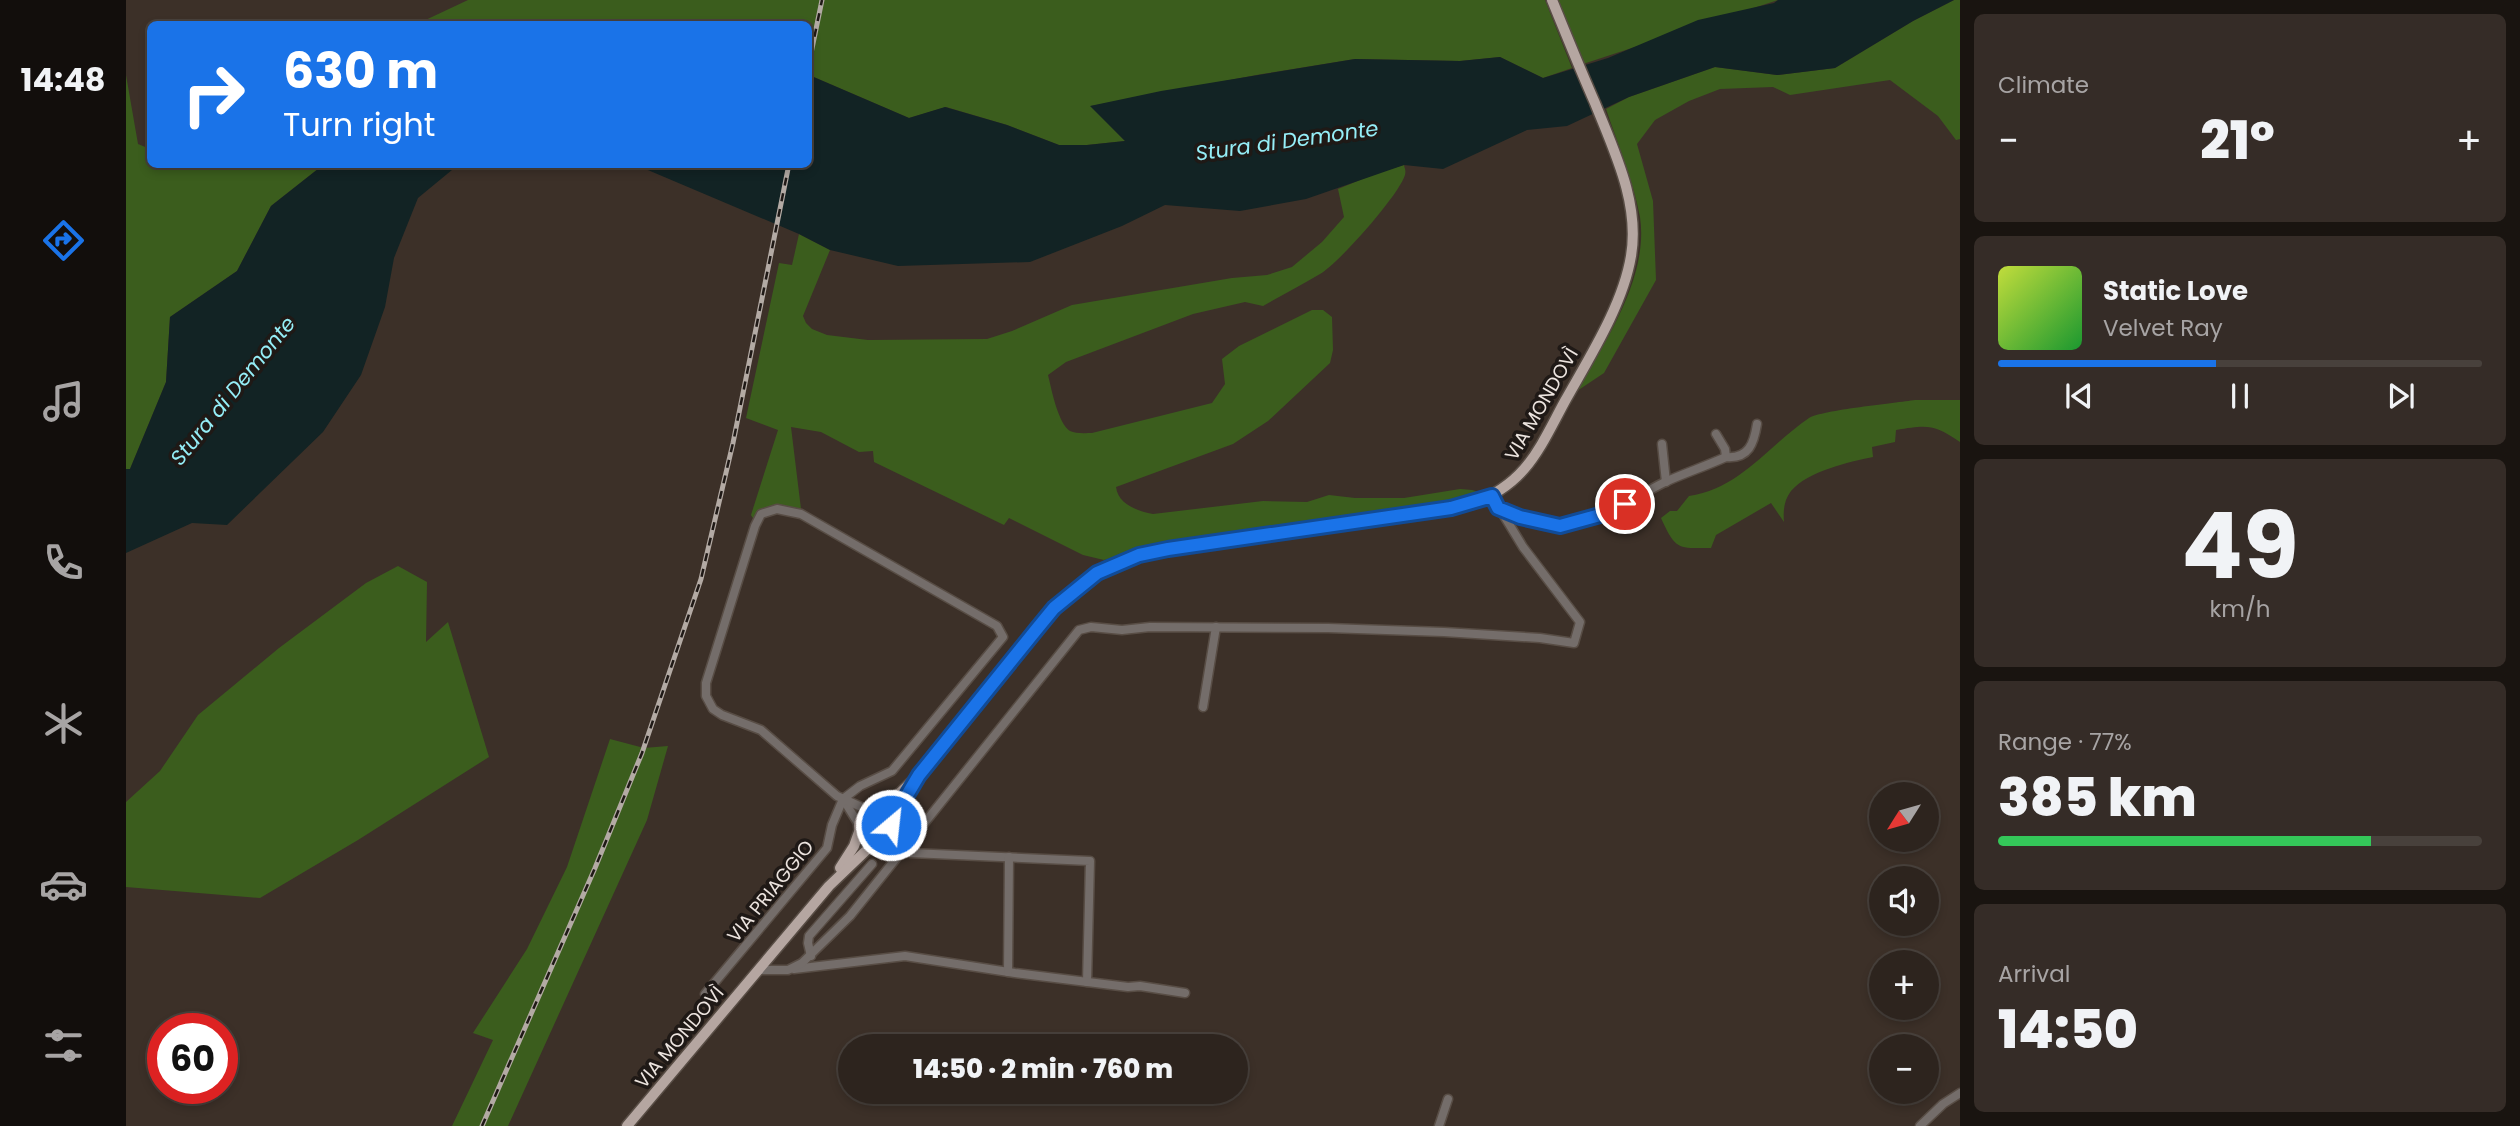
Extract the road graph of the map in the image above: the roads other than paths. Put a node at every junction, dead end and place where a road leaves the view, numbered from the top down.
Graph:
1 (1552, 0) edge
2 (1757, 424) dead end
3 (1716, 434) dead end
4 (1662, 444) dead end
5 (1726, 457) junction
6 (1666, 482) junction
7 (1492, 496) junction
8 (1498, 508) junction
9 (1216, 627) junction
10 (1203, 707) dead end
11 (919, 775) junction
12 (843, 799) junction
13 (872, 810) junction
14 (891, 825) junction
15 (859, 827) junction
16 (876, 842) junction
17 (905, 850) junction
18 (1009, 857) junction
19 (872, 864) dead end
20 (829, 886) junction
21 (811, 956) junction
22 (788, 970) junction
23 (758, 971) junction
24 (1009, 972) junction
25 (1087, 982) junction
26 (1185, 993) dead end
27 (705, 994) dead end
28 (1960, 1093) edge
29 (1448, 1100) dead end
30 (627, 1126) edge
31 (1438, 1126) edge
32 (1920, 1126) edge

1 - 7 main road, VIA MONDOVÌ
2 - 5 street
3 - 5 street
4 - 6 street
5 - 6 street
6 - 8 street
7 - 8 street
7 - 11 main road, VIA MONDOVÌ
8 - 9 street
9 - 10 street
9 - 17 street
11 - 13 main road, VIA MONDOVÌ
11 - 14 main road, VIA MONDOVÌ
12 - 12 street
12 - 13 street
12 - 15 street
12 - 27 street, VIA PRIAGGIO
13 - 14 main road
13 - 15 main road
14 - 16 main road
14 - 17 street
15 - 16 main road
15 - 20 main road, VIA MONDOVÌ
16 - 17 street
16 - 20 main road, VIA MONDOVÌ
17 - 18 street
17 - 21 street
18 - 24 street
18 - 25 street
19 - 21 street
20 - 23 main road, VIA MONDOVÌ
21 - 22 street
22 - 23 street
22 - 24 street
23 - 30 main road, VIA MONDOVÌ
24 - 25 street
25 - 26 street
28 - 32 street
29 - 31 street

